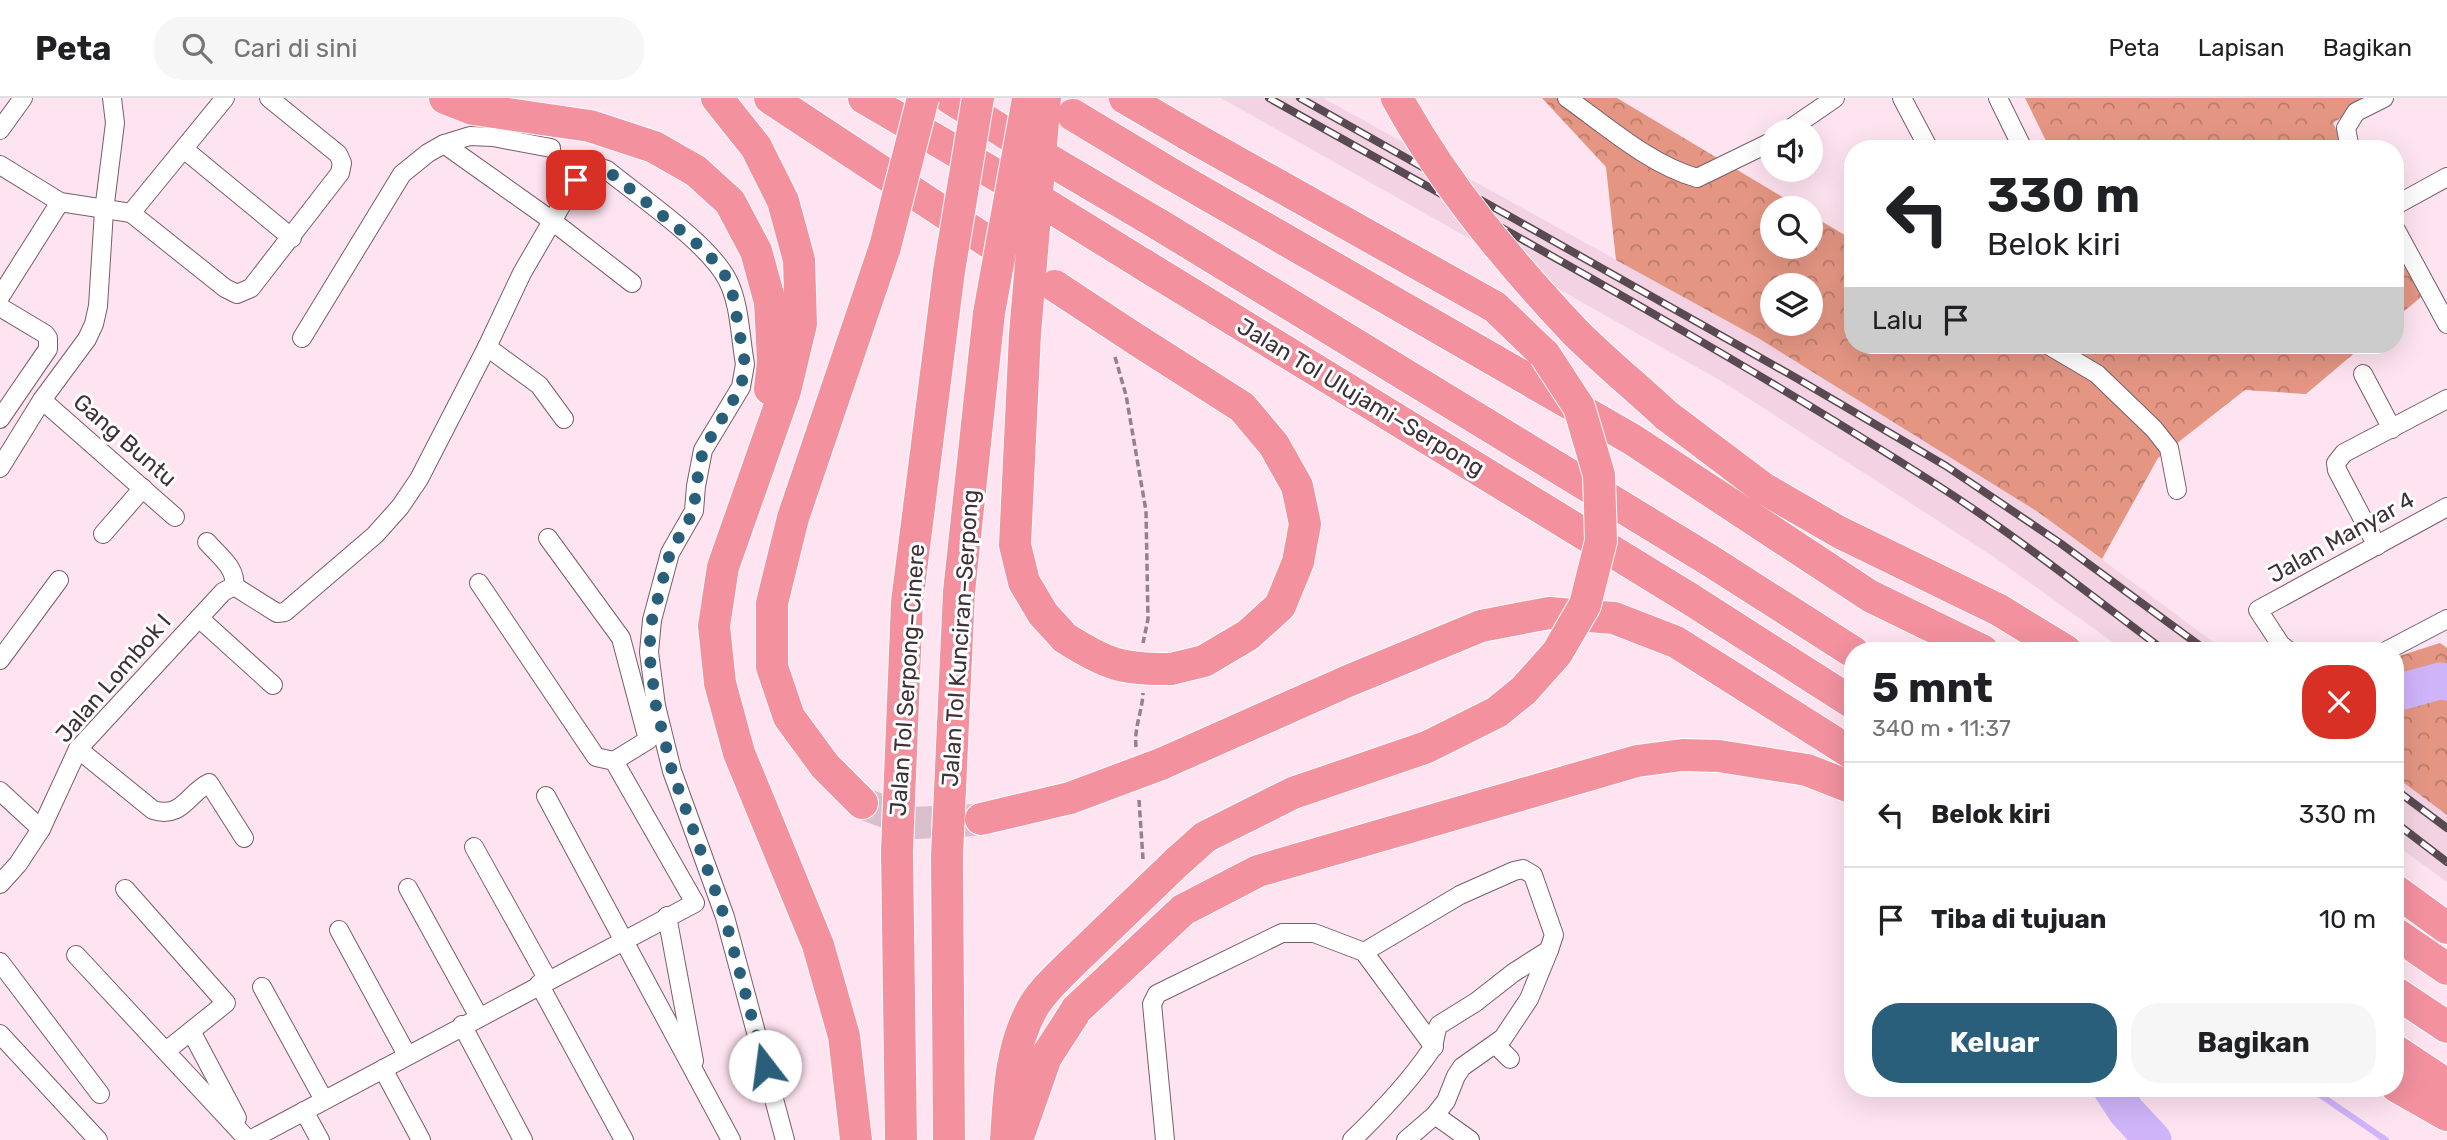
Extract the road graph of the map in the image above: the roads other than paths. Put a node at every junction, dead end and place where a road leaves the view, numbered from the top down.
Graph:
1 (23, 98) edge
2 (112, 98) edge
3 (225, 98) edge
4 (269, 98) edge
5 (445, 98) edge
6 (717, 98) edge
7 (770, 98) edge
8 (864, 98) edge
9 (923, 98) edge
10 (950, 98) edge
11 (978, 98) edge
12 (1028, 98) edge
13 (1045, 98) edge
14 (1125, 98) edge
15 (1397, 98) edge
16 (1567, 98) edge
17 (1835, 98) edge
18 (1902, 98) edge
19 (1998, 98) edge
20 (2384, 98) edge
21 (1804, 119) edge
22 (0, 130) edge
23 (1924, 140) edge
24 (2019, 140) edge
25 (2348, 140) edge
26 (444, 144) junction
27 (1760, 147) edge
28 (551, 148) dead end
29 (185, 150) junction
30 (0, 165) edge
31 (2447, 177) edge
32 (2404, 201) edge
33 (60, 202) junction
34 (104, 211) junction
35 (131, 213) junction
36 (551, 220) junction
37 (292, 238) junction
38 (2404, 242) edge
39 (632, 283) dead end
40 (2440, 294) edge
41 (0, 297) edge
42 (0, 307) edge
43 (2447, 324) edge
44 (302, 338) dead end
45 (487, 347) junction
46 (2063, 354) edge
47 (2363, 374) dead end
48 (2447, 399) edge
49 (42, 400) junction
50 (0, 419) edge
51 (564, 419) dead end
52 (2392, 429) junction
53 (763, 450) junction
54 (0, 468) edge
55 (143, 488) junction
56 (2177, 490) dead end
57 (2447, 507) edge
58 (175, 517) dead end
59 (103, 534) dead end
60 (548, 538) dead end
61 (206, 542) dead end
62 (2377, 546) junction
63 (59, 580) dead end
64 (479, 583) dead end
65 (234, 586) junction
66 (199, 618) junction
67 (2447, 619) edge
68 (1965, 642) edge
69 (2051, 642) edge
70 (2279, 642) edge
71 (2403, 642) edge
72 (1844, 646) edge
73 (0, 660) edge
74 (273, 685) dead end
75 (1844, 697) edge
76 (1844, 748) edge
77 (78, 749) junction
78 (614, 761) junction
79 (1844, 784) edge
80 (0, 791) edge
81 (545, 796) dead end
82 (862, 803) tunnel mouth
83 (981, 819) tunnel mouth
84 (41, 829) junction
85 (244, 838) dead end
86 (474, 847) dead end
87 (0, 884) edge
88 (408, 888) dead end
89 (125, 889) dead end
90 (2404, 897) edge
91 (667, 916) junction
92 (2447, 928) edge
93 (340, 930) dead end
94 (2404, 939) edge
95 (623, 940) junction
96 (1549, 950) junction
97 (1364, 952) junction
98 (76, 955) dead end
99 (0, 962) edge
100 (2447, 969) edge
101 (544, 982) junction
102 (262, 986) dead end
103 (2404, 998) edge
104 (480, 1017) junction
105 (462, 1025) junction
106 (2447, 1027) edge
107 (191, 1031) junction
108 (0, 1034) edge
109 (1496, 1045) junction
110 (1434, 1046) junction
111 (166, 1051) junction
112 (407, 1055) junction
113 (2404, 1056) edge
114 (1510, 1059) dead end
115 (383, 1069) junction
116 (696, 1076) junction
117 (2447, 1085) edge
118 (2404, 1091) edge
119 (100, 1094) dead end
120 (324, 1100) junction
121 (304, 1111) junction
122 (1435, 1115) junction
123 (2447, 1115) edge
124 (98, 1140) edge
125 (249, 1140) edge
126 (320, 1140) edge
127 (421, 1140) edge
128 (523, 1140) edge
129 (624, 1140) edge
130 (731, 1140) edge
131 (785, 1140) edge
132 (856, 1140) edge
133 (901, 1140) edge
134 (949, 1140) edge
135 (1006, 1140) edge
136 (1017, 1140) edge
137 (1165, 1140) edge
138 (1352, 1140) edge
139 (1406, 1140) edge
140 (1470, 1140) edge

1 - 22 street
2 - 34 street
3 - 29 street
4 - 37 street
5 - 53 highway
6 - 53 highway
7 - 13 highway, bridge
8 - 75 highway, Jalan Tol Ulujami–Serpong, bridge
9 - 82 highway, bridge
10 - 72 highway, Jalan Tol Ulujami–Serpong, bridge
11 - 133 highway, Jalan Tol Serpong–Cinere, bridge
12 - 134 highway, Jalan Tol Kunciran–Serpong, bridge
13 - 68 highway, bridge
14 - 135 highway, bridge
15 - 69 highway, bridge
16 - 27 street
17 - 21 street
18 - 23 street
19 - 24 street
20 - 25 street
26 - 28 street
26 - 36 street
26 - 44 street
29 - 35 street
29 - 37 street
30 - 33 street
31 - 32 street
33 - 34 street
33 - 41 street
34 - 35 street
34 - 49 street
35 - 37 street
36 - 39 street
36 - 45 street
36 - 131 street
38 - 40 street
40 - 43 street
42 - 50 street
45 - 51 street
45 - 65 street
46 - 56 street
47 - 52 street
48 - 52 street
49 - 54 street
49 - 55 street, Gang Buntu
52 - 62 street
53 - 132 highway
55 - 58 street, Gang Buntu
55 - 59 street
57 - 62 street, Jalan Manyar 4
60 - 78 street
61 - 65 street
62 - 70 street, Jalan Manyar 4
63 - 73 street
64 - 78 street
65 - 66 street, Jalan Lombok I
66 - 74 street
66 - 77 street, Jalan Lombok I
67 - 71 street
76 - 83 highway, bridge
77 - 84 street, Jalan Lombok I
77 - 85 street
78 - 91 street
79 - 136 highway, bridge
80 - 84 street
81 - 95 street
84 - 87 street, Jalan Lombok I
86 - 101 street
88 - 104 street
89 - 107 street
90 - 92 highway
91 - 95 street
91 - 116 street
93 - 112 street
94 - 100 highway
95 - 101 street
95 - 116 street
96 - 97 street
96 - 109 street
96 - 110 street
97 - 110 street
97 - 137 street
98 - 111 street
99 - 119 street
101 - 104 street
101 - 129 street
102 - 120 street
103 - 106 highway
104 - 105 street
105 - 112 street
105 - 128 street
107 - 111 street
107 - 125 street
108 - 124 street
109 - 114 street
109 - 122 street
110 - 138 street
111 - 125 street
112 - 115 street
113 - 117 highway
115 - 120 street
115 - 127 street
116 - 130 street
118 - 123 highway
120 - 121 street
121 - 125 street
121 - 126 street
122 - 139 street
122 - 140 street

